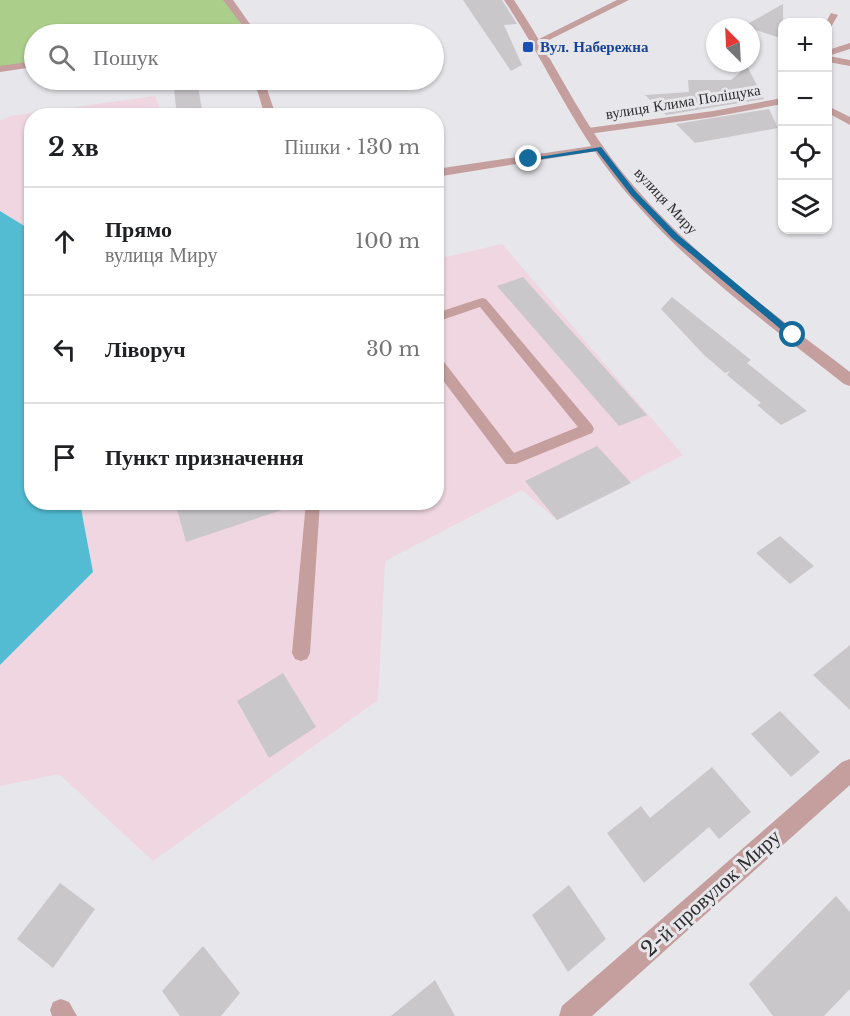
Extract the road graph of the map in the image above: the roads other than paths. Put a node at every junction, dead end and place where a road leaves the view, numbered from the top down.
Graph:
1 (228, 0) edge
2 (509, 0) edge
3 (624, 0) edge
4 (834, 15) dead end
5 (832, 18) edge
6 (246, 24) edge
7 (538, 42) junction
8 (850, 46) edge
9 (832, 52) edge
10 (832, 60) edge
11 (850, 63) edge
12 (24, 65) edge
13 (0, 69) edge
14 (262, 90) edge
15 (778, 101) edge
16 (268, 108) edge
17 (832, 111) edge
18 (850, 122) edge
19 (588, 131) junction
20 (599, 148) junction
21 (444, 171) edge
22 (444, 315) edge
23 (444, 372) edge
24 (850, 380) edge
25 (312, 510) edge
26 (301, 653) dead end
27 (850, 770) edge
28 (572, 1016) edge

1 - 6 street
2 - 7 street, вулиця Миру
3 - 7 street
4 - 5 lane
7 - 19 street, вулиця Миру
8 - 9 street
10 - 11 street
12 - 13 street
14 - 16 street
15 - 19 street, вулиця Клима Поліщука
17 - 18 street
19 - 20 street, вулиця Миру
20 - 21 street
20 - 24 street, вулиця Миру
22 - 23 lane
25 - 26 lane
27 - 28 street, 2-й провулок Миру

